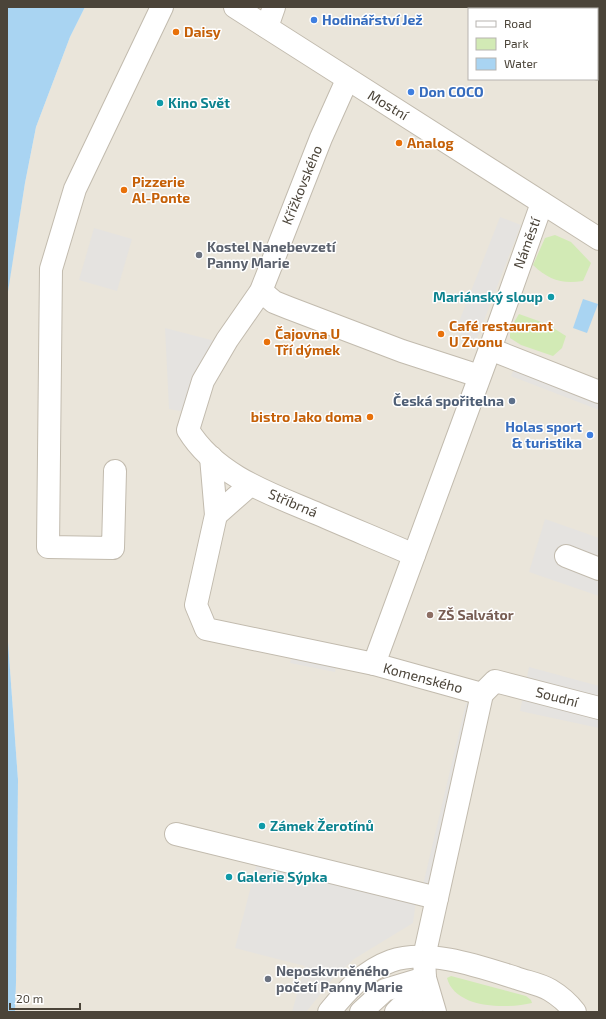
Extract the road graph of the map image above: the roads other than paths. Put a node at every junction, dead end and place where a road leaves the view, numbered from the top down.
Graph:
1 (162, 7) edge
2 (235, 7) edge
3 (274, 7) edge
4 (267, 27) junction
5 (347, 80) junction
6 (542, 203) junction
7 (599, 239) edge
8 (261, 291) junction
9 (490, 349) junction
10 (479, 376) junction
11 (599, 392) edge
12 (188, 430) joint
13 (211, 457) junction
14 (115, 470) dead end
15 (250, 485) junction
16 (216, 515) junction
17 (414, 555) junction
18 (566, 556) dead end
19 (599, 569) edge
20 (374, 664) junction
21 (482, 694) junction
22 (599, 708) edge
23 (176, 834) dead end
24 (438, 898) junction
25 (428, 986) edge
26 (329, 1012) edge
27 (361, 1012) edge
28 (396, 1012) edge
29 (575, 1012) edge

1 - 14 street
2 - 4 street, Mostní
3 - 4 street
4 - 5 street, Mostní
5 - 6 street, Mostní
5 - 8 street, Křížkovského
6 - 7 street, Náměstí
6 - 9 street, Náměstí
8 - 10 street
8 - 12 street, Křížkovského
9 - 10 street, Komenského
9 - 11 street
10 - 17 street, Komenského
12 - 13 street, Stříbrná
13 - 15 street, Stříbrná
13 - 16 street
15 - 16 street
15 - 17 street, Stříbrná
16 - 20 street
17 - 20 street, Komenského
18 - 19 street
20 - 21 street, Komenského
21 - 22 street, Soudní
21 - 24 street, Komenského
23 - 24 street
24 - 25 street, Komenského
25 - 26 street
25 - 27 street
25 - 28 street
25 - 29 street

